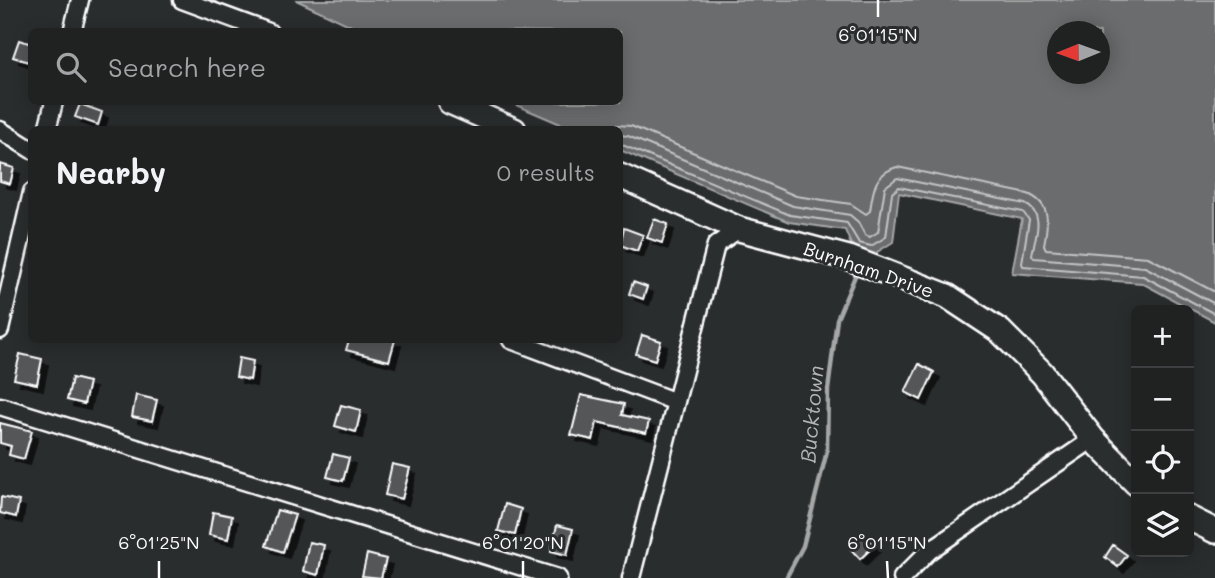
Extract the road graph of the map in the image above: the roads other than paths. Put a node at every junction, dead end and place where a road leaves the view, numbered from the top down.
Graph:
1 (80, 0) edge
2 (182, 0) edge
3 (73, 28) edge
4 (258, 28) edge
5 (53, 105) edge
6 (457, 105) edge
7 (48, 126) edge
8 (505, 126) edge
9 (0, 130) edge
10 (28, 148) edge
11 (623, 177) edge
12 (28, 209) edge
13 (739, 229) junction
14 (1, 321) edge
15 (518, 343) edge
16 (676, 402) junction
17 (0, 406) edge
18 (1093, 439) junction
19 (1131, 478) edge
20 (1194, 520) edge
21 (1215, 531) edge
22 (558, 578) edge
23 (631, 578) edge
24 (902, 578) edge

1 - 3 street
2 - 4 street
5 - 7 street
6 - 8 street
9 - 10 street
11 - 13 street, Burnham Drive
12 - 14 street
13 - 16 street
13 - 18 street, Burnham Drive
15 - 16 street
16 - 23 street
17 - 22 street
18 - 19 street, Burnham Drive
18 - 24 street
20 - 21 street

